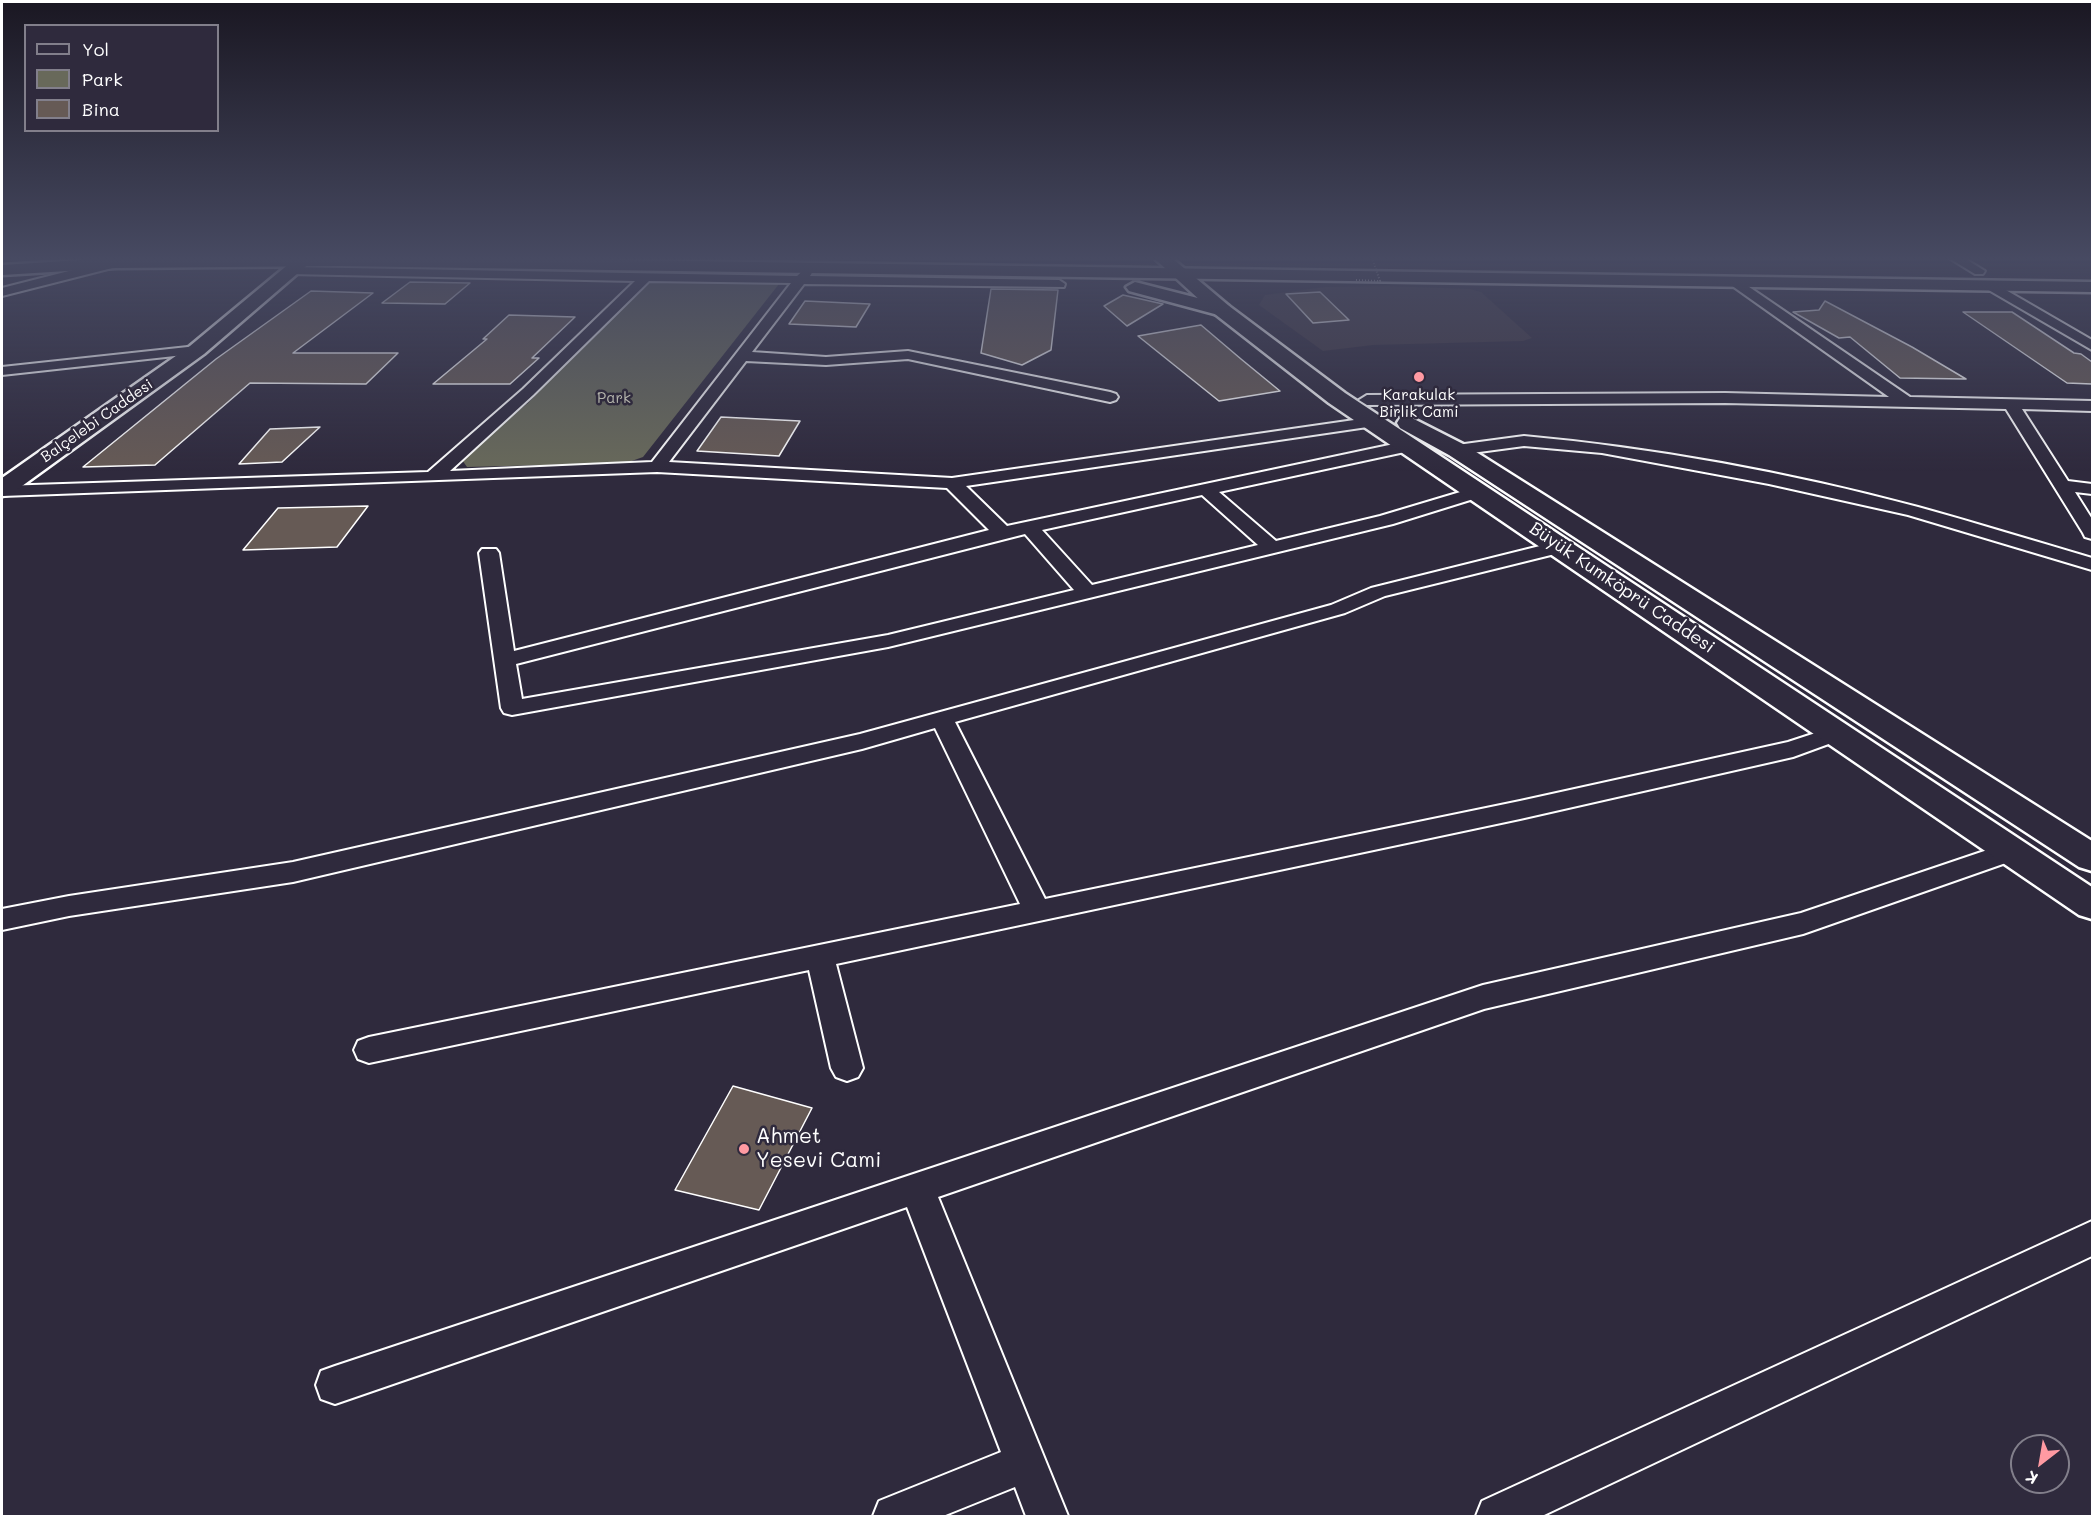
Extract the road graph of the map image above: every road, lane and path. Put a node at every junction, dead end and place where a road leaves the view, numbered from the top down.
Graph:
1 (222, 329) edge
2 (592, 329) edge
3 (762, 329) edge
4 (1247, 329) edge
5 (1269, 329) edge
6 (1802, 329) edge
7 (2063, 329) edge
8 (2092, 346) edge
9 (197, 350) junction
10 (741, 356) junction
11 (2, 371) edge
12 (1110, 397) dead end
13 (1906, 402) junction
14 (2011, 404) junction
15 (2092, 406) edge
16 (1370, 411) junction
17 (1408, 446) junction
18 (1457, 450) junction
19 (657, 467) junction
20 (433, 477) junction
21 (952, 483) junction
22 (2065, 486) junction
23 (1206, 489) junction
24 (2092, 489) edge
25 (2, 490) edge
26 (1477, 492) junction
27 (1029, 526) junction
28 (1002, 532) junction
29 (2092, 533) edge
30 (1560, 546) junction
31 (1271, 547) junction
32 (489, 553) dead end
33 (2092, 564) edge
34 (1087, 592) junction
35 (504, 660) junction
36 (942, 718) junction
37 (1837, 733) junction
38 (2011, 851) junction
39 (2092, 858) edge
40 (2092, 905) edge
41 (1037, 910) junction
42 (2, 920) edge
43 (820, 956) junction
44 (369, 1050) dead end
45 (847, 1068) dead end
46 (917, 1188) junction
47 (2092, 1238) edge
48 (335, 1385) dead end
49 (1026, 1462) junction
50 (894, 1516) edge
51 (1047, 1516) edge
52 (1497, 1516) edge

1 - 9 main road, Balçelebi Caddesi
2 - 20 street
3 - 10 street
4 - 16 main road, Büyük Kumköprü Caddesi
5 - 16 main road, Büyük Kumköprü Caddesi
6 - 13 street
7 - 8 street
9 - 11 street
9 - 25 main road, Balçelebi Caddesi
10 - 12 street
10 - 19 street
13 - 14 street
13 - 16 street
14 - 15 street
14 - 22 street
16 - 17 main road, Büyük Kumköprü Caddesi
16 - 18 main road, Büyük Kumköprü Caddesi
16 - 21 street
17 - 23 street
17 - 26 main road, Büyük Kumköprü Caddesi
18 - 33 street
18 - 39 main road, Büyük Kumköprü Caddesi
19 - 20 street
19 - 21 street
20 - 25 street
21 - 28 street
22 - 24 street
22 - 29 street
23 - 27 street
23 - 31 street
26 - 30 main road, Büyük Kumköprü Caddesi
26 - 31 street
27 - 28 street
27 - 34 street
28 - 35 street
30 - 36 street
30 - 37 main road, Büyük Kumköprü Caddesi
31 - 34 street
32 - 35 street
34 - 35 street
36 - 41 street
36 - 42 street
37 - 38 main road, Büyük Kumköprü Caddesi
37 - 41 street
38 - 40 main road, Büyük Kumköprü Caddesi
38 - 46 street
41 - 43 street
43 - 44 street
43 - 45 street
46 - 48 street
46 - 49 street
47 - 52 street
49 - 50 street
49 - 51 street

